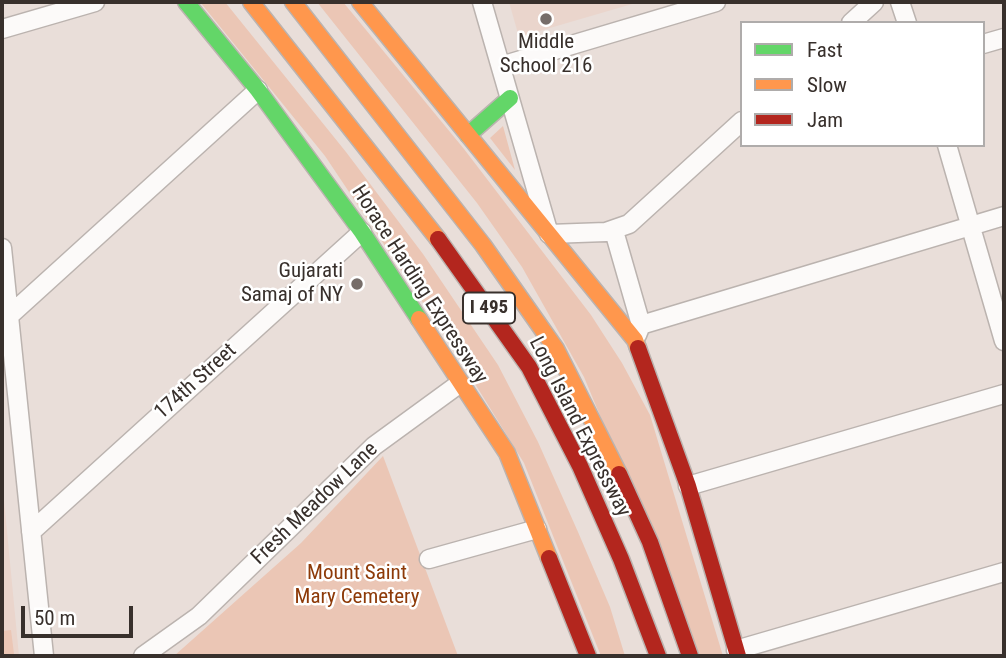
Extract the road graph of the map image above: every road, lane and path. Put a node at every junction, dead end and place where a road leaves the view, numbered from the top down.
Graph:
1 (95, 2) edge
2 (186, 2) edge
3 (251, 2) edge
4 (293, 2) edge
5 (360, 2) edge
6 (482, 2) edge
7 (716, 2) edge
8 (874, 2) edge
9 (900, 2) edge
10 (853, 21) edge
11 (906, 21) edge
12 (2, 29) edge
13 (1004, 38) edge
14 (985, 43) edge
15 (501, 66) junction
16 (258, 90) junction
17 (510, 98) junction
18 (740, 123) edge
19 (468, 135) junction
20 (948, 147) edge
21 (1004, 216) edge
22 (971, 225) junction
23 (614, 231) junction
24 (362, 232) junction
25 (549, 234) junction
26 (2, 248) edge
27 (9, 316) junction
28 (638, 333) junction
29 (1004, 341) edge
30 (459, 384) junction
31 (1004, 394) edge
32 (688, 486) junction
33 (537, 529) junction
34 (31, 533) junction
35 (429, 559) dead end
36 (1004, 572) edge
37 (737, 653) edge
38 (44, 656) edge
39 (143, 656) edge
40 (588, 656) edge
41 (658, 656) edge
42 (690, 656) edge

1 - 12 street
2 - 16 main road, Horace Harding Expressway
3 - 41 main road, Long Island Expressway / I 495
4 - 42 main road, Long Island Expressway / I 495
5 - 19 main road
6 - 15 street
7 - 15 street
8 - 10 street
9 - 11 street
13 - 14 street
15 - 17 street
16 - 24 main road, Horace Harding Expressway
16 - 27 street
17 - 19 main road
17 - 25 street
18 - 23 street
19 - 25 main road
20 - 22 street
21 - 22 street
22 - 28 street
22 - 29 street
23 - 25 street
23 - 28 street
24 - 30 main road, Horace Harding Expressway
24 - 34 street, 174th Street
25 - 28 main road
26 - 27 street
27 - 34 street
28 - 32 main road
30 - 33 main road, Horace Harding Expressway
30 - 39 street, Fresh Meadow Lane
31 - 32 street
32 - 37 main road
33 - 35 street
33 - 40 main road, Horace Harding Expressway
34 - 38 street
36 - 37 street

